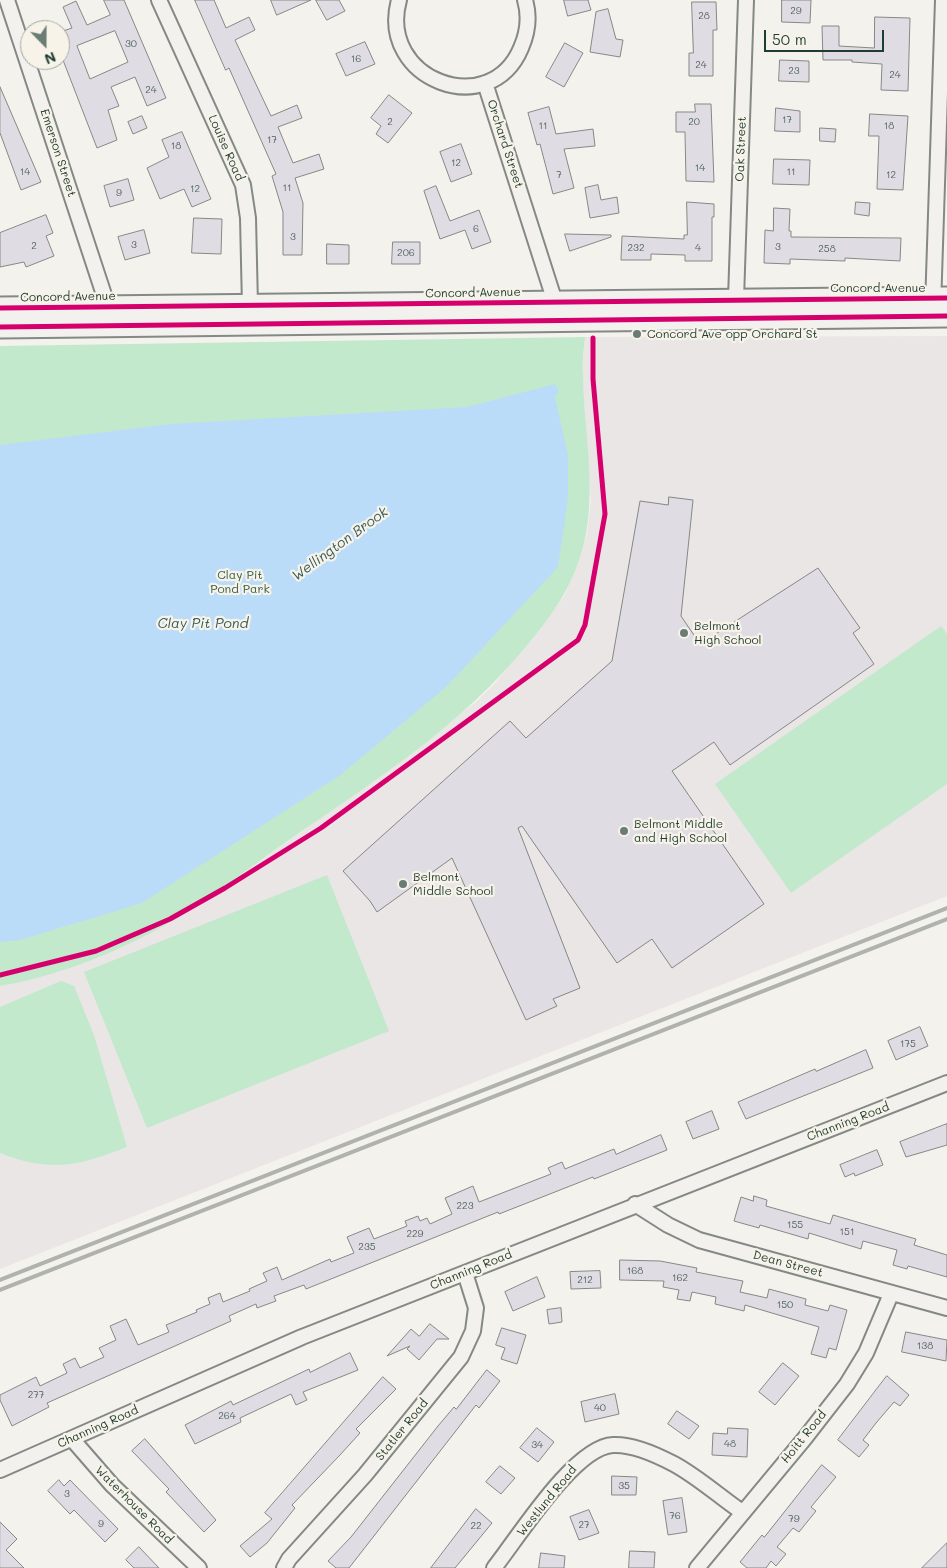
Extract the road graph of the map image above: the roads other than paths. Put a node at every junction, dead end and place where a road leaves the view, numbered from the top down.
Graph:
1 (7, 0) edge
2 (159, 0) edge
3 (399, 0) edge
4 (525, 0) edge
5 (746, 0) edge
6 (943, 0) edge
7 (485, 83) junction
8 (736, 299) junction
9 (555, 302) junction
10 (940, 307) edge
11 (0, 308) edge
12 (250, 315) junction
13 (112, 316) junction
14 (0, 327) edge
15 (947, 1083) edge
16 (635, 1204) junction
17 (465, 1273) junction
18 (891, 1294) junction
19 (947, 1308) edge
20 (72, 1439) junction
21 (0, 1470) edge
22 (742, 1512) junction
23 (199, 1568) edge
24 (284, 1568) edge
25 (494, 1568) edge
26 (697, 1568) edge

1 - 13 street, Emerson Street
2 - 12 street, Louise Road
3 - 7 street
4 - 7 street, Orchard Street
5 - 8 street, Oak Street
6 - 10 street
7 - 9 street, Orchard Street
8 - 9 main road, Concord Avenue
8 - 10 main road, Concord Avenue
9 - 12 main road, Concord Avenue
10 - 12 main road, Concord Avenue
11 - 13 main road, Concord Avenue
12 - 13 main road, Concord Avenue
13 - 14 main road, Concord Avenue
15 - 16 street, Channing Road
16 - 17 street, Channing Road
16 - 18 street, Dean Street
17 - 20 street, Channing Road
17 - 24 street, Statler Road
18 - 19 street, Dean Street
18 - 22 street, Hoitt Road
20 - 21 street, Channing Road
20 - 23 street, Waterhouse Road
22 - 25 street, Westlund Road
22 - 26 street, Hoitt Road

